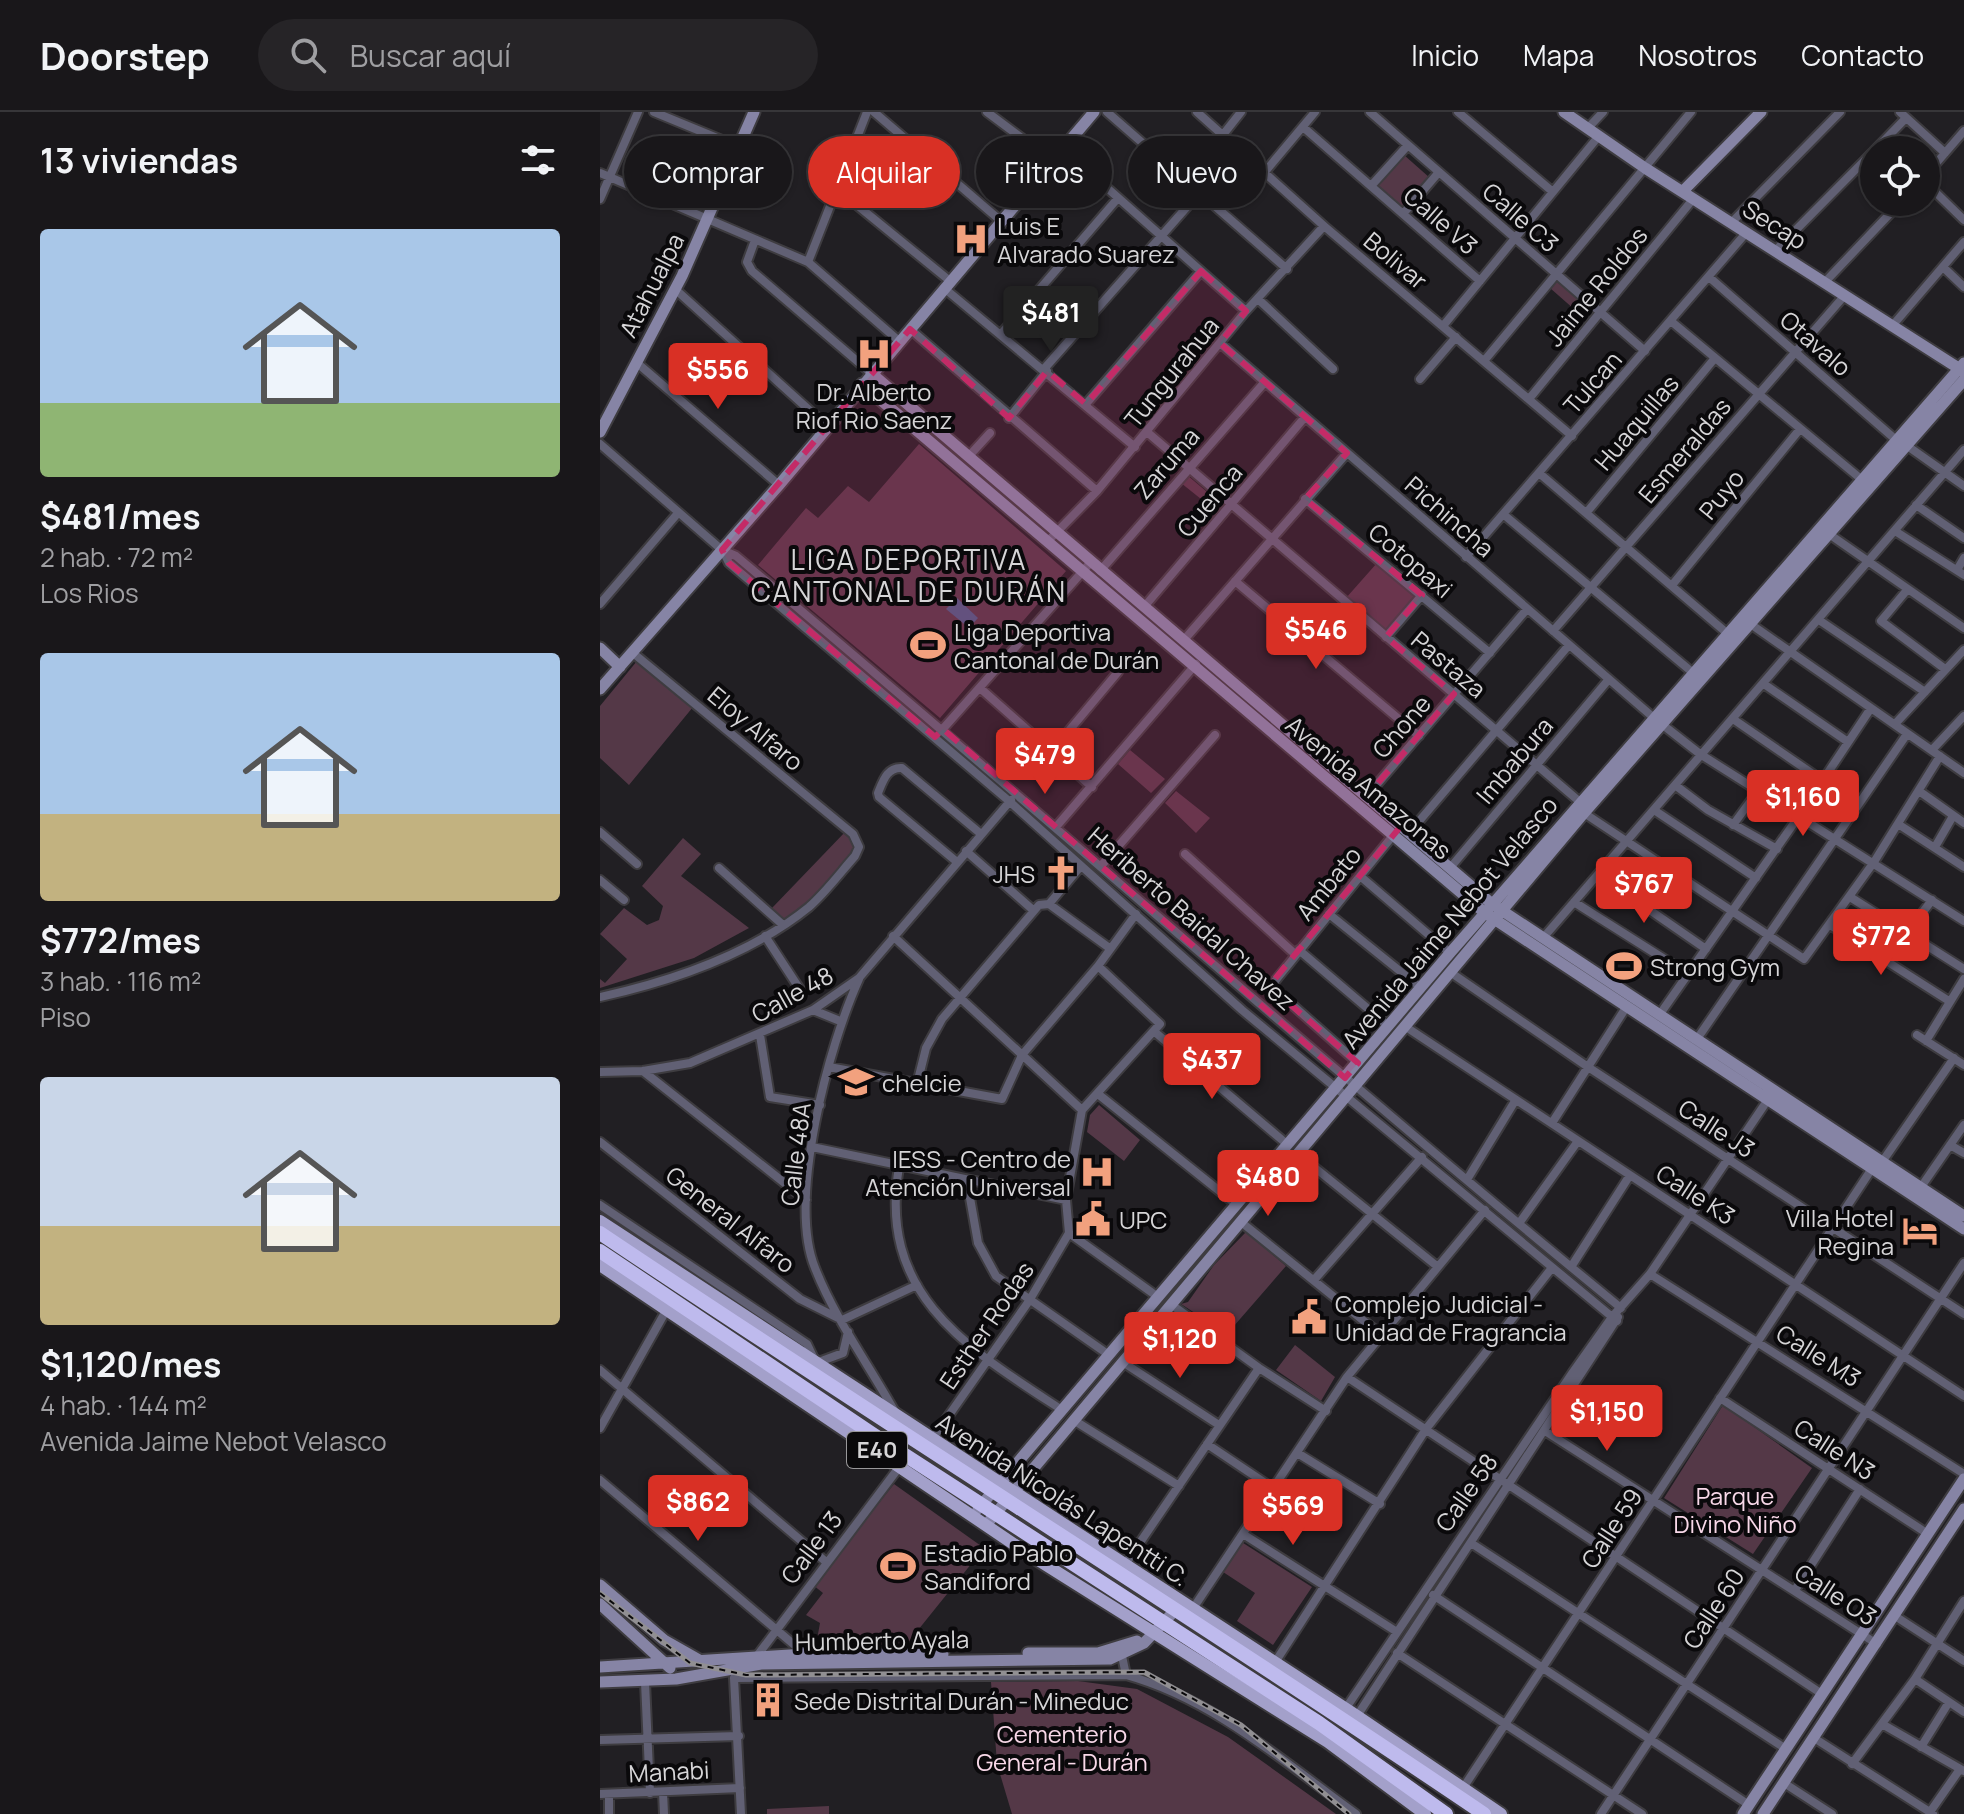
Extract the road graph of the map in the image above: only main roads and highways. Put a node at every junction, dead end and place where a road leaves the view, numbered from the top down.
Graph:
1 (600, 1221) edge
2 (600, 1233) edge
3 (600, 1251) edge
4 (600, 1265) edge
5 (692, 1289) junction
6 (996, 1488) junction
7 (1009, 1496) junction
8 (978, 1510) junction
9 (1182, 1608) junction
10 (1160, 1627) junction
11 (1425, 1814) edge
12 (1446, 1814) edge
13 (1484, 1814) edge
14 (1501, 1814) edge

1 - 5 main road, Avenida Nicolás Lapentti C. / E40
2 - 5 highway, Avenida Nicolás Lapentti C. / E40
3 - 8 highway, Avenida Nicolás Lapentti C. / E40
4 - 8 main road, Avenida Nicolás Lapentti C. / E40
5 - 6 highway, Avenida Nicolás Lapentti C. / E40
5 - 6 main road, Avenida Nicolás Lapentti C. / E40
6 - 7 highway, Avenida Nicolás Lapentti C. / E40
7 - 9 highway, Avenida Nicolás Lapentti C. / E40
7 - 9 main road, Avenida Nicolás Lapentti C. / E40
8 - 10 highway, Avenida Nicolás Lapentti C. / E40
9 - 13 highway, Avenida Nicolás Lapentti C. / E40
9 - 14 main road, Avenida Nicolás Lapentti C. / E40
10 - 11 main road, Avenida Nicolás Lapentti C. / E40
10 - 12 highway, Avenida Nicolás Lapentti C. / E40

